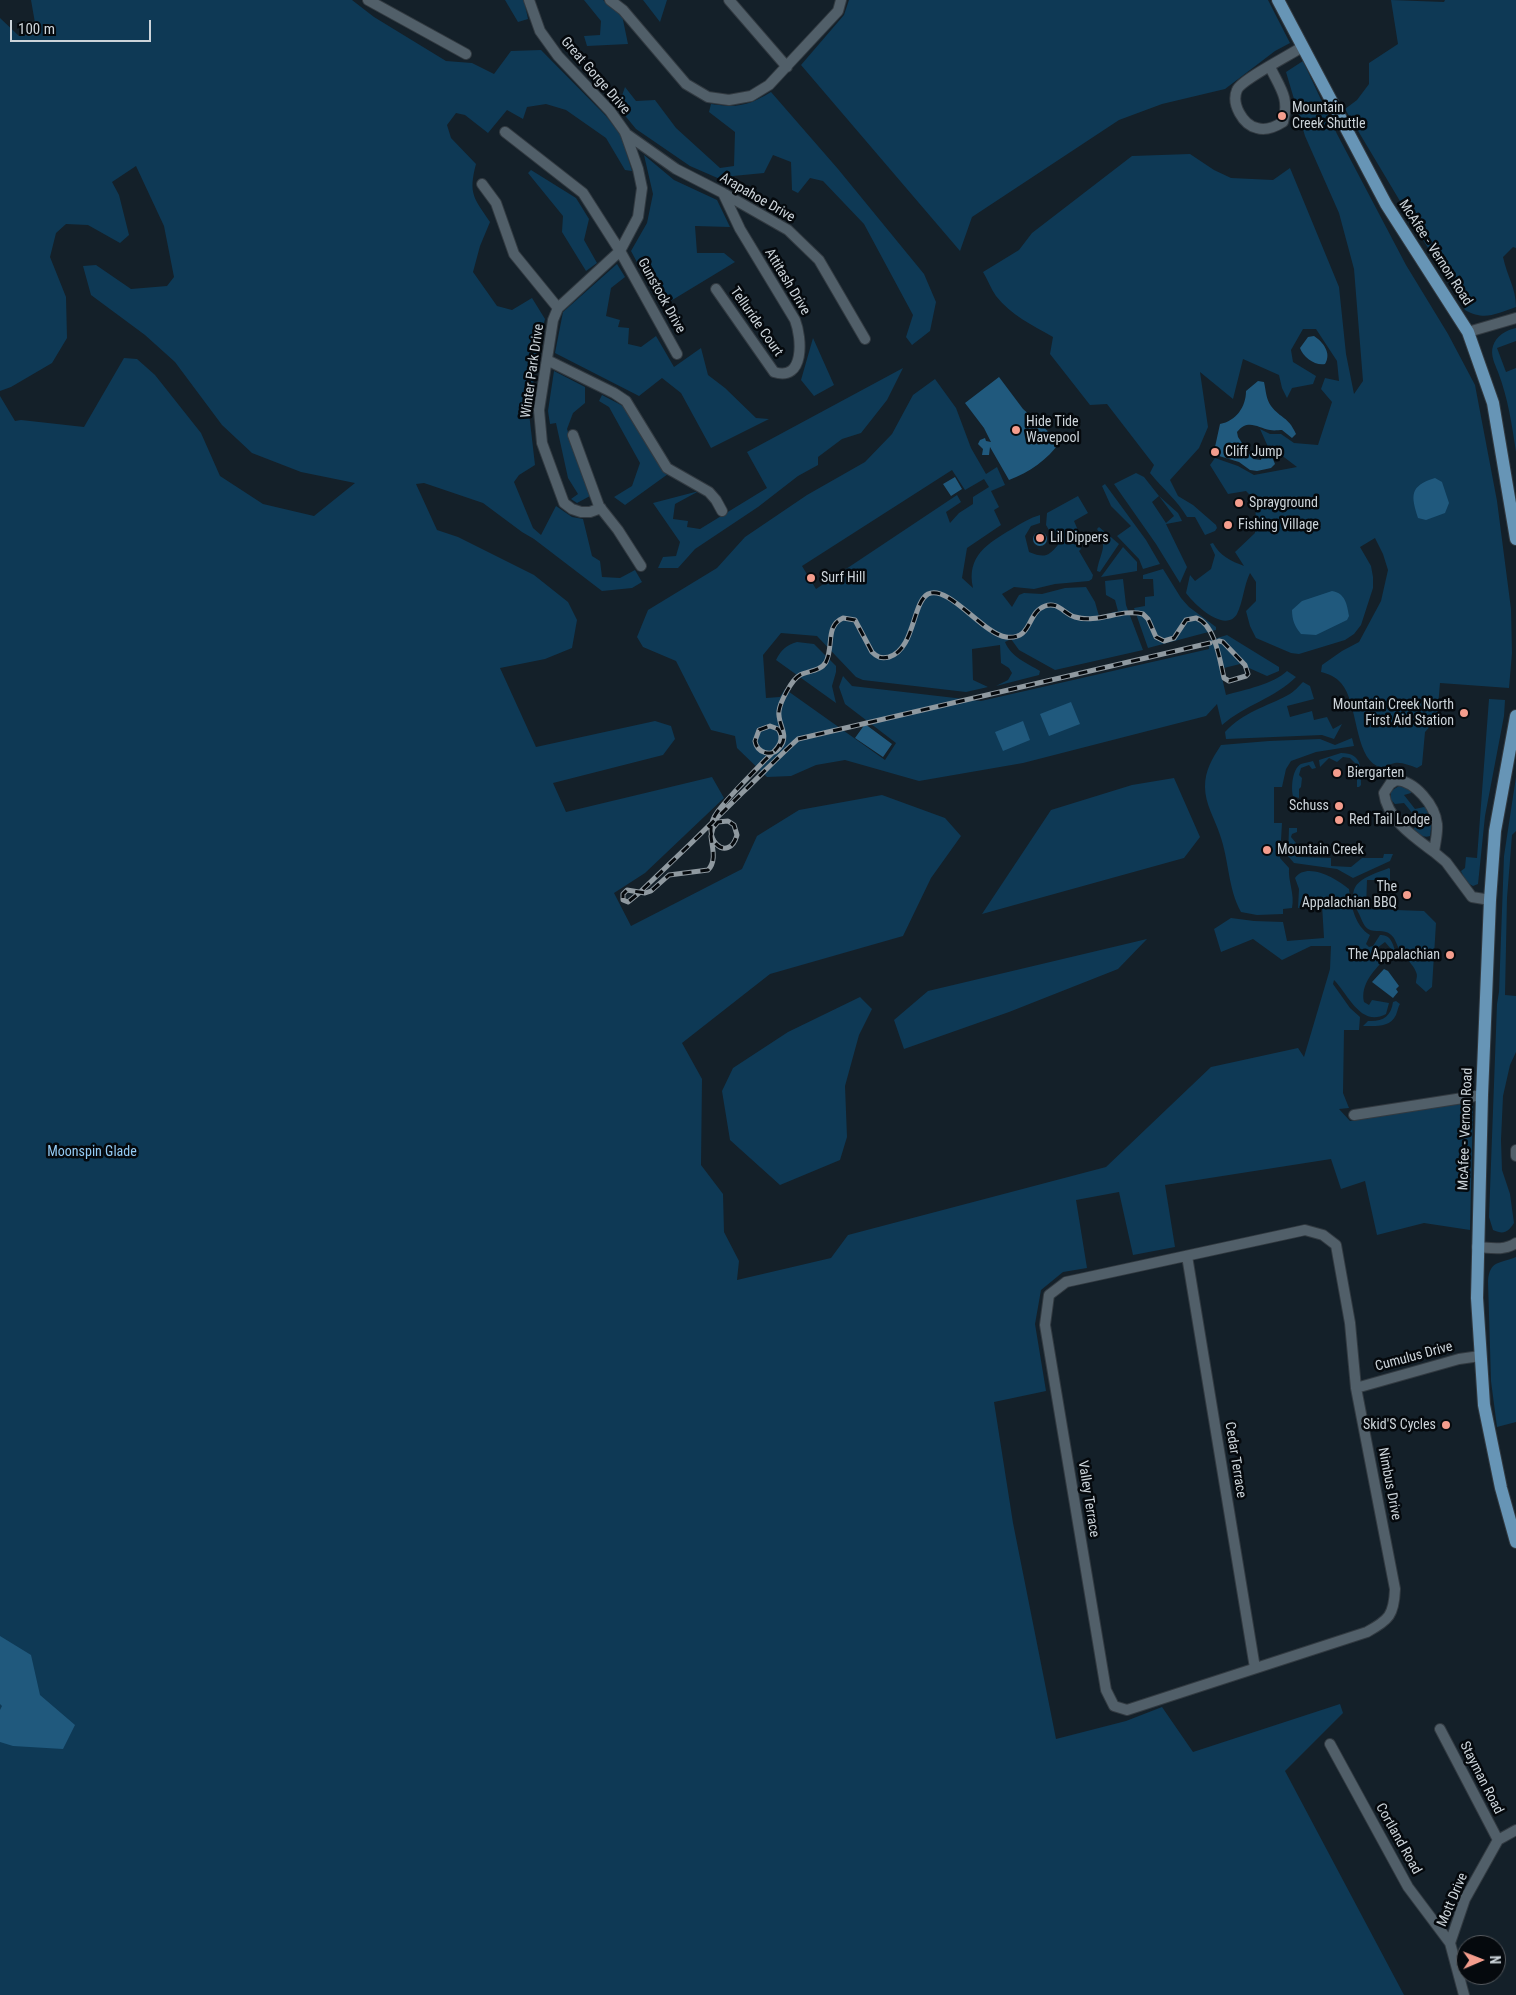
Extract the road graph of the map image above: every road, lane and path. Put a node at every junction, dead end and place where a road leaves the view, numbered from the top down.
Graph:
1 (368, 0) edge
2 (529, 0) edge
3 (610, 0) edge
4 (729, 0) edge
5 (841, 0) edge
6 (1278, 0) edge
7 (1302, 47) junction
8 (466, 54) dead end
9 (787, 67) junction
10 (1270, 67) junction
11 (506, 132) dead end
12 (624, 132) junction
13 (482, 184) dead end
14 (723, 193) junction
15 (633, 230) joint
16 (620, 251) junction
17 (716, 289) dead end
18 (558, 308) junction
19 (1516, 318) edge
20 (1468, 332) junction
21 (865, 339) dead end
22 (677, 354) dead end
23 (547, 360) junction
24 (774, 372) joint
25 (573, 435) dead end
26 (601, 508) junction
27 (722, 511) dead end
28 (1516, 539) edge
29 (641, 566) dead end
30 (1516, 716) edge
31 (1434, 852) junction
32 (1490, 900) junction
33 (1482, 1095) junction
34 (1354, 1115) dead end
35 (1516, 1150) edge
36 (1516, 1156) edge
37 (1516, 1243) edge
38 (1477, 1247) junction
39 (1187, 1256) junction
40 (1049, 1295) joint
41 (1480, 1356) junction
42 (1356, 1388) junction
43 (1516, 1542) edge
44 (1255, 1668) junction
45 (1114, 1706) joint
46 (1440, 1729) dead end
47 (1330, 1744) dead end
48 (1516, 1830) edge
49 (1498, 1840) junction
50 (1450, 1943) junction
51 (1464, 1995) edge

1 - 8 street
2 - 12 street, Great Gorge Drive
3 - 9 street
4 - 9 street
5 - 9 street
6 - 7 main road, McAfee - Vernon Road
7 - 10 street
7 - 20 main road, McAfee - Vernon Road
10 - 10 street
11 - 16 street, Gunstock Drive
12 - 14 street, Arapahoe Drive
12 - 15 street, Great Gorge Drive
13 - 18 street
14 - 21 street, Arapahoe Drive
14 - 24 street, Attitash Drive
15 - 16 street, Winter Park Drive
16 - 18 street, Winter Park Drive
16 - 22 street, Gunstock Drive
17 - 24 street, Telluride Court
18 - 23 street, Winter Park Drive
19 - 20 street
20 - 28 main road, McAfee - Vernon Road
23 - 26 street, Winter Park Drive
23 - 27 street
25 - 26 street
26 - 29 street
30 - 32 main road, McAfee - Vernon Road
31 - 31 street
31 - 32 street
32 - 33 main road, McAfee - Vernon Road
33 - 34 street
33 - 38 main road, McAfee - Vernon Road
35 - 36 street
37 - 38 street
38 - 41 main road, McAfee - Vernon Road
39 - 40 street, Nimbus Drive
39 - 42 street, Nimbus Drive
39 - 44 street, Cedar Terrace
40 - 45 street, Valley Terrace
41 - 42 street, Cumulus Drive
41 - 43 main road, McAfee - Vernon Road
42 - 44 street, Nimbus Drive
44 - 45 street, Nimbus Drive
46 - 49 street, Stayman Road
47 - 50 street, Cortland Road
48 - 49 street
49 - 50 street, Mott Drive
50 - 51 street, Mott Drive

